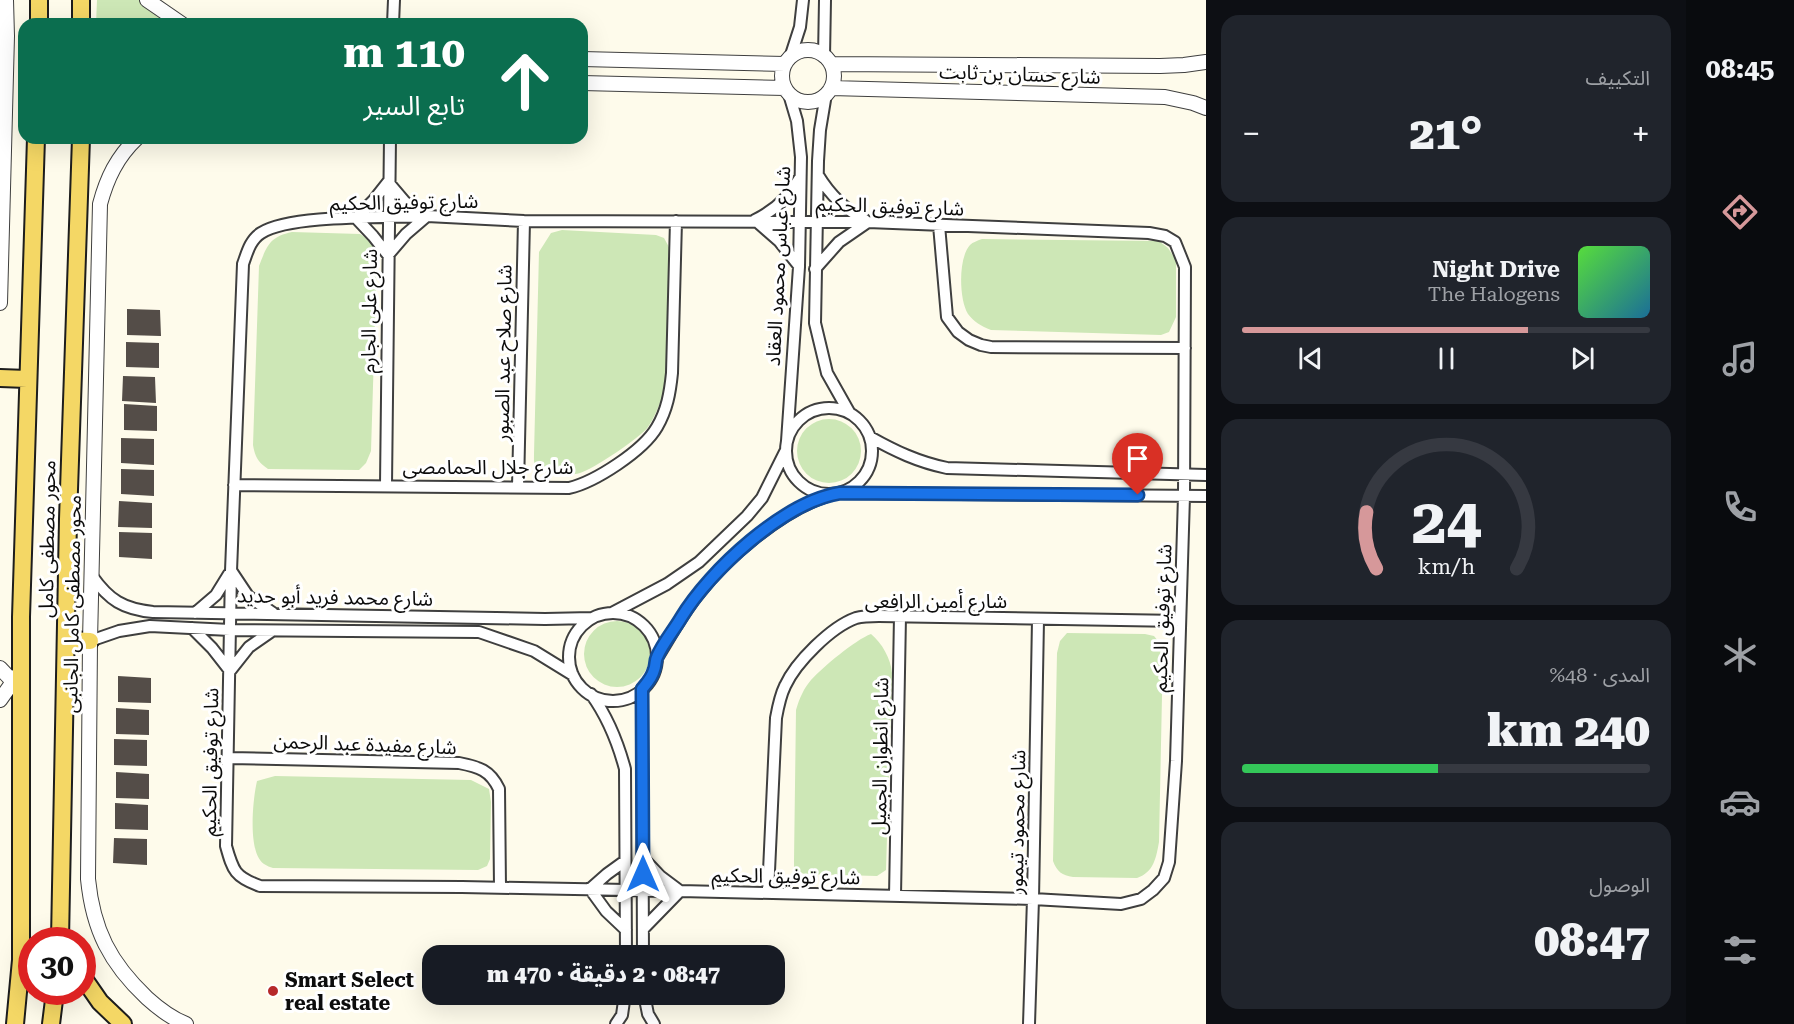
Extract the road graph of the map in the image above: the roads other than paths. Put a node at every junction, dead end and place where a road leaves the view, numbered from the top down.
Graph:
1 (6, 0) edge
2 (39, 0) edge
3 (81, 0) edge
4 (147, 0) edge
5 (394, 0) edge
6 (803, 0) edge
7 (825, 0) edge
8 (165, 17) edge
9 (39, 18) edge
10 (81, 18) edge
11 (393, 18) edge
12 (588, 59) edge
13 (788, 61) junction
14 (827, 61) junction
15 (1206, 62) edge
16 (588, 82) edge
17 (787, 91) junction
18 (829, 91) junction
19 (1206, 108) edge
20 (36, 144) edge
21 (79, 144) edge
22 (131, 144) edge
23 (390, 144) edge
24 (818, 175) junction
25 (801, 176) junction
26 (388, 182) junction
27 (427, 216) junction
28 (356, 218) junction
29 (389, 218) junction
30 (755, 220) junction
31 (524, 221) junction
32 (676, 221) junction
33 (798, 221) junction
34 (816, 222) junction
35 (868, 222) junction
36 (939, 225) junction
37 (388, 255) junction
38 (799, 267) junction
39 (815, 268) junction
40 (0, 274) edge
41 (0, 303) edge
42 (1185, 348) junction
43 (0, 378) edge
44 (27, 379) junction
45 (849, 412) junction
46 (870, 436) junction
47 (786, 447) junction
48 (1184, 474) junction
49 (1206, 475) edge
50 (234, 485) junction
51 (386, 485) junction
52 (518, 487) junction
53 (836, 494) junction
54 (1184, 496) junction
55 (1206, 496) edge
56 (231, 571) junction
57 (92, 576) junction
58 (612, 613) junction
59 (194, 614) junction
60 (230, 614) junction
61 (273, 614) junction
62 (900, 616) junction
63 (592, 618) junction
64 (1038, 620) junction
65 (1180, 621) junction
66 (192, 628) junction
67 (274, 629) junction
68 (230, 630) junction
69 (67, 640) junction
70 (90, 640) junction
71 (657, 658) junction
72 (0, 668) edge
73 (230, 671) junction
74 (573, 675) junction
75 (18, 681) junction
76 (642, 689) junction
77 (590, 694) junction
78 (0, 700) edge
79 (229, 758) junction
80 (643, 858) junction
81 (625, 861) junction
82 (500, 888) junction
83 (590, 889) junction
84 (626, 890) junction
85 (643, 891) junction
86 (680, 891) junction
87 (768, 893) junction
88 (895, 896) junction
89 (1033, 899) junction
90 (61, 927) edge
91 (644, 928) junction
92 (626, 930) junction
93 (626, 945) edge
94 (643, 945) edge
95 (96, 996) edge
96 (53, 1005) edge
97 (623, 1005) edge
98 (646, 1005) edge
99 (15, 1024) edge
100 (51, 1024) edge
101 (123, 1024) edge
102 (186, 1024) edge
103 (616, 1024) edge
104 (654, 1024) edge
105 (1029, 1024) edge

1 - 40 street
2 - 9 main road
3 - 10 main road
4 - 8 street
5 - 11 street
6 - 13 street
7 - 14 street
12 - 13 street
13 - 14 street
13 - 17 street
14 - 15 street, شارع حسان بن ثابت
14 - 18 street
16 - 17 street
17 - 18 street
17 - 25 street, شارع عباس محمود العقاد
18 - 19 street, شارع حسان بن ثابت
18 - 24 street, شارع عباس محمود العقاد
20 - 44 main road, محور مصطفى كامل
21 - 69 main road, محور مصطفى كامل
22 - 57 street, محور مصطفى كامل الجانبى
23 - 26 street, شارع على الجارم
24 - 34 street, شارع عباس محمود العقاد
24 - 35 street
25 - 30 street
25 - 33 street, شارع عباس محمود العقاد
26 - 27 street
26 - 28 street
26 - 29 street, شارع على الجارم
27 - 29 street, شارع توفيق الحكيم
27 - 31 street, شارع توفيق الحكيم
27 - 37 street
28 - 29 street, شارع توفيق الحكيم
28 - 37 street
28 - 50 street, شارع توفيق الحكيم
29 - 37 street, شارع على الجارم
30 - 32 street, شارع توفيق الحكيم
30 - 33 street, شارع توفيق الحكيم
30 - 38 street
31 - 32 street, شارع توفيق الحكيم
31 - 52 street, شارع صلاح عبد الصبور
32 - 52 street, شارع جلال الحمامصى
33 - 34 street, شارع توفيق الحكيم
33 - 38 street, شارع عباس محمود العقاد
34 - 35 street, شارع توفيق الحكيم
34 - 39 street, شارع عباس محمود العقاد
35 - 36 street, شارع توفيق الحكيم
35 - 39 street
36 - 42 street
36 - 42 street, شارع توفيق الحكيم
37 - 51 street, شارع على الجارم
38 - 47 street, شارع عباس محمود العقاد
39 - 45 street, شارع عباس محمود العقاد
40 - 41 street
42 - 48 street, شارع توفيق الحكيم
43 - 44 main road
44 - 75 main road, محور مصطفى كامل
45 - 46 street
45 - 47 street
46 - 48 street
46 - 53 street
47 - 53 street
47 - 58 street, شارع عباس محمود العقاد
48 - 49 street
48 - 54 street, شارع توفيق الحكيم
50 - 51 street, شارع جلال الحمامصى
50 - 56 street, شارع توفيق الحكيم
51 - 52 street, شارع جلال الحمامصى
53 - 54 street
53 - 71 street
54 - 55 street
54 - 65 street, شارع توفيق الحكيم
56 - 59 street
56 - 60 street, شارع توفيق الحكيم
56 - 61 street
57 - 59 street, شارع محمد فريد أبو حديد
57 - 70 street, محور مصطفى كامل الجانبى
58 - 63 street
58 - 71 street
59 - 60 street, شارع محمد فريد أبو حديد
60 - 61 street, شارع محمد فريد أبو حديد
60 - 68 street, شارع توفيق الحكيم
61 - 63 street, شارع محمد فريد أبو حديد
62 - 64 street, شارع أمين الرافعى
62 - 87 street, شارع أمين الرافعى
62 - 88 street, شارع انطوان الجميل
63 - 74 street
64 - 65 street, شارع أمين الرافعى
64 - 89 street, شارع محمود تيمور
65 - 89 street, شارع توفيق الحكيم
66 - 68 street, شارع محمد فريد أبو حديد
66 - 70 street, شارع محمد فريد أبو حديد
66 - 73 street
67 - 68 street, شارع محمد فريد أبو حديد
67 - 73 street
67 - 74 street, شارع محمد فريد أبو حديد
68 - 73 street, شارع توفيق الحكيم
69 - 70 main road
69 - 90 main road, محور مصطفى كامل
70 - 102 street, محور مصطفى كامل الجانبى
71 - 76 street
72 - 75 street
73 - 79 street, شارع توفيق الحكيم
74 - 77 street
75 - 78 street
75 - 99 main road, محور مصطفى كامل
76 - 77 street
76 - 80 street
77 - 81 street
79 - 82 street, شارع مفيدة عبد الرحمن
79 - 82 street, شارع توفيق الحكيم
80 - 85 street
80 - 86 street
81 - 83 street
81 - 84 street
82 - 83 street, شارع توفيق الحكيم
83 - 84 street, شارع توفيق الحكيم
83 - 92 street
84 - 85 street, شارع توفيق الحكيم
84 - 92 street
85 - 86 street, شارع توفيق الحكيم
85 - 91 street
86 - 87 street, شارع توفيق الحكيم
86 - 91 street
87 - 88 street, شارع توفيق الحكيم
88 - 89 street, شارع توفيق الحكيم
89 - 105 street, شارع محمود تيمور
91 - 94 street
92 - 93 street
95 - 101 main road
96 - 100 main road
97 - 103 street
98 - 104 street

